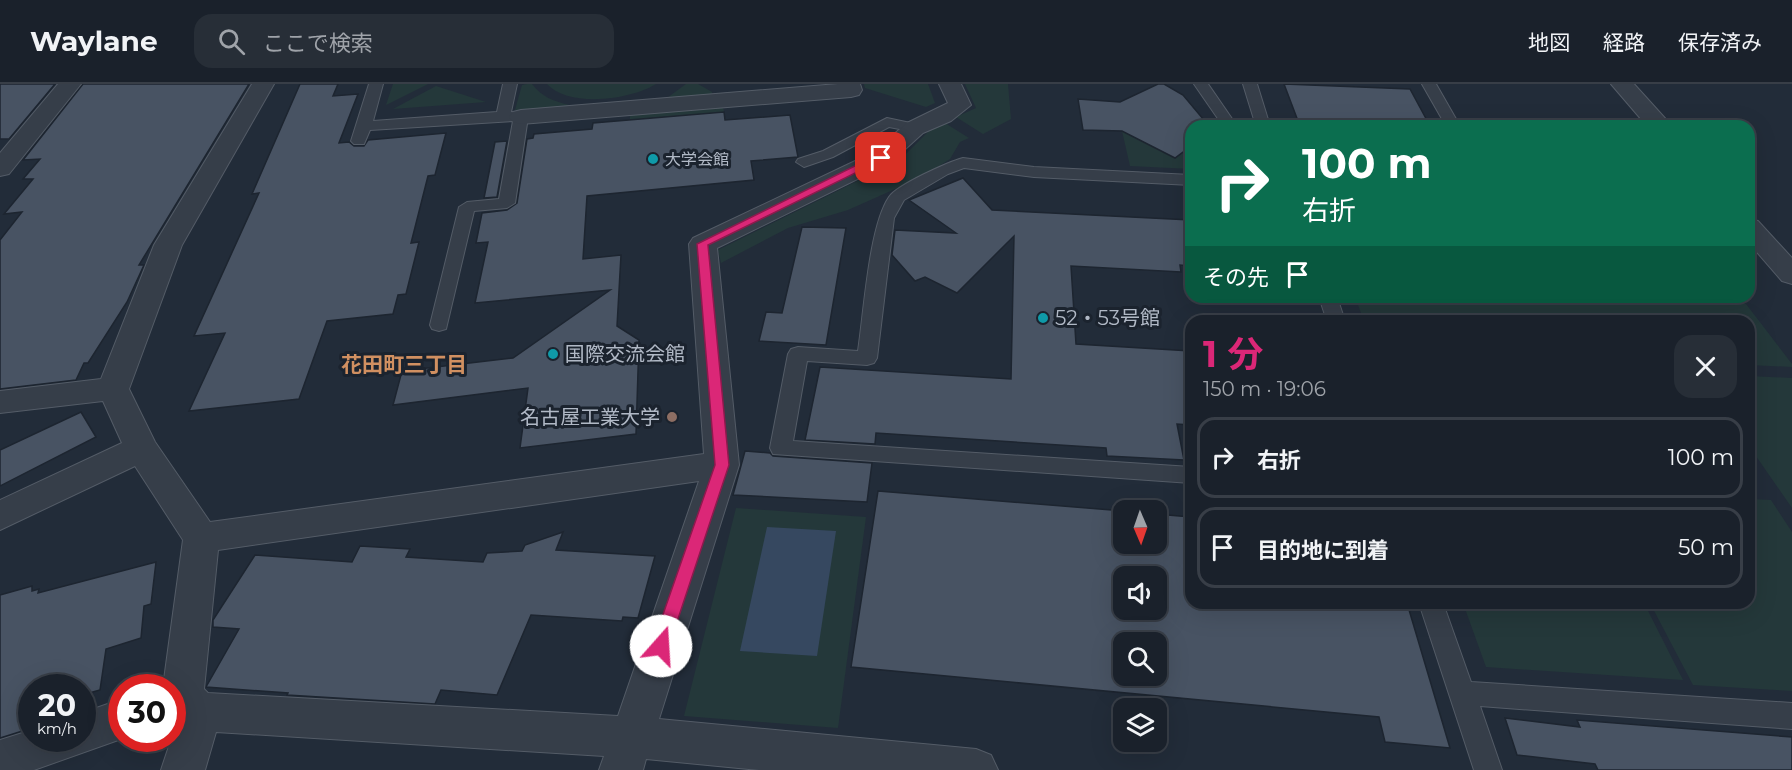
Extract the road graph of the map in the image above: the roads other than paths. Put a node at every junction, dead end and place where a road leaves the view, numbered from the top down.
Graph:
1 (70, 84) edge
2 (263, 84) edge
3 (376, 84) edge
4 (510, 84) edge
5 (849, 84) edge
6 (950, 84) edge
7 (1201, 84) edge
8 (1250, 84) edge
9 (1429, 84) edge
10 (1622, 84) edge
11 (512, 117) junction
12 (1226, 120) edge
13 (1261, 120) edge
14 (1450, 120) edge
15 (1655, 120) edge
16 (915, 128) junction
17 (804, 162) dead end
18 (0, 169) edge
19 (1185, 180) edge
20 (1755, 234) edge
21 (1792, 275) edge
22 (438, 325) dead end
23 (113, 389) junction
24 (0, 402) edge
25 (141, 448) junction
26 (722, 465) junction
27 (1185, 476) edge
28 (0, 516) edge
29 (201, 538) junction
30 (1433, 609) edge
31 (1462, 693) junction
32 (186, 694) edge
33 (186, 704) edge
34 (1792, 716) edge
35 (26, 752) edge
36 (184, 752) edge
37 (625, 754) edge
38 (0, 761) edge
39 (183, 770) edge
40 (976, 770) edge
41 (1488, 770) edge

1 - 18 street
2 - 23 street
3 - 11 lane
4 - 11 lane
5 - 11 street
6 - 16 street
7 - 12 lane
8 - 13 lane
9 - 14 lane
10 - 15 street
11 - 22 lane
16 - 17 lane
16 - 26 street
19 - 27 lane
20 - 21 street
23 - 24 street
23 - 25 street
25 - 28 street
25 - 29 street
26 - 29 street
26 - 37 street
29 - 32 street
30 - 31 lane
31 - 34 lane
31 - 41 lane
33 - 37 street
35 - 38 street
36 - 39 street
37 - 40 street

